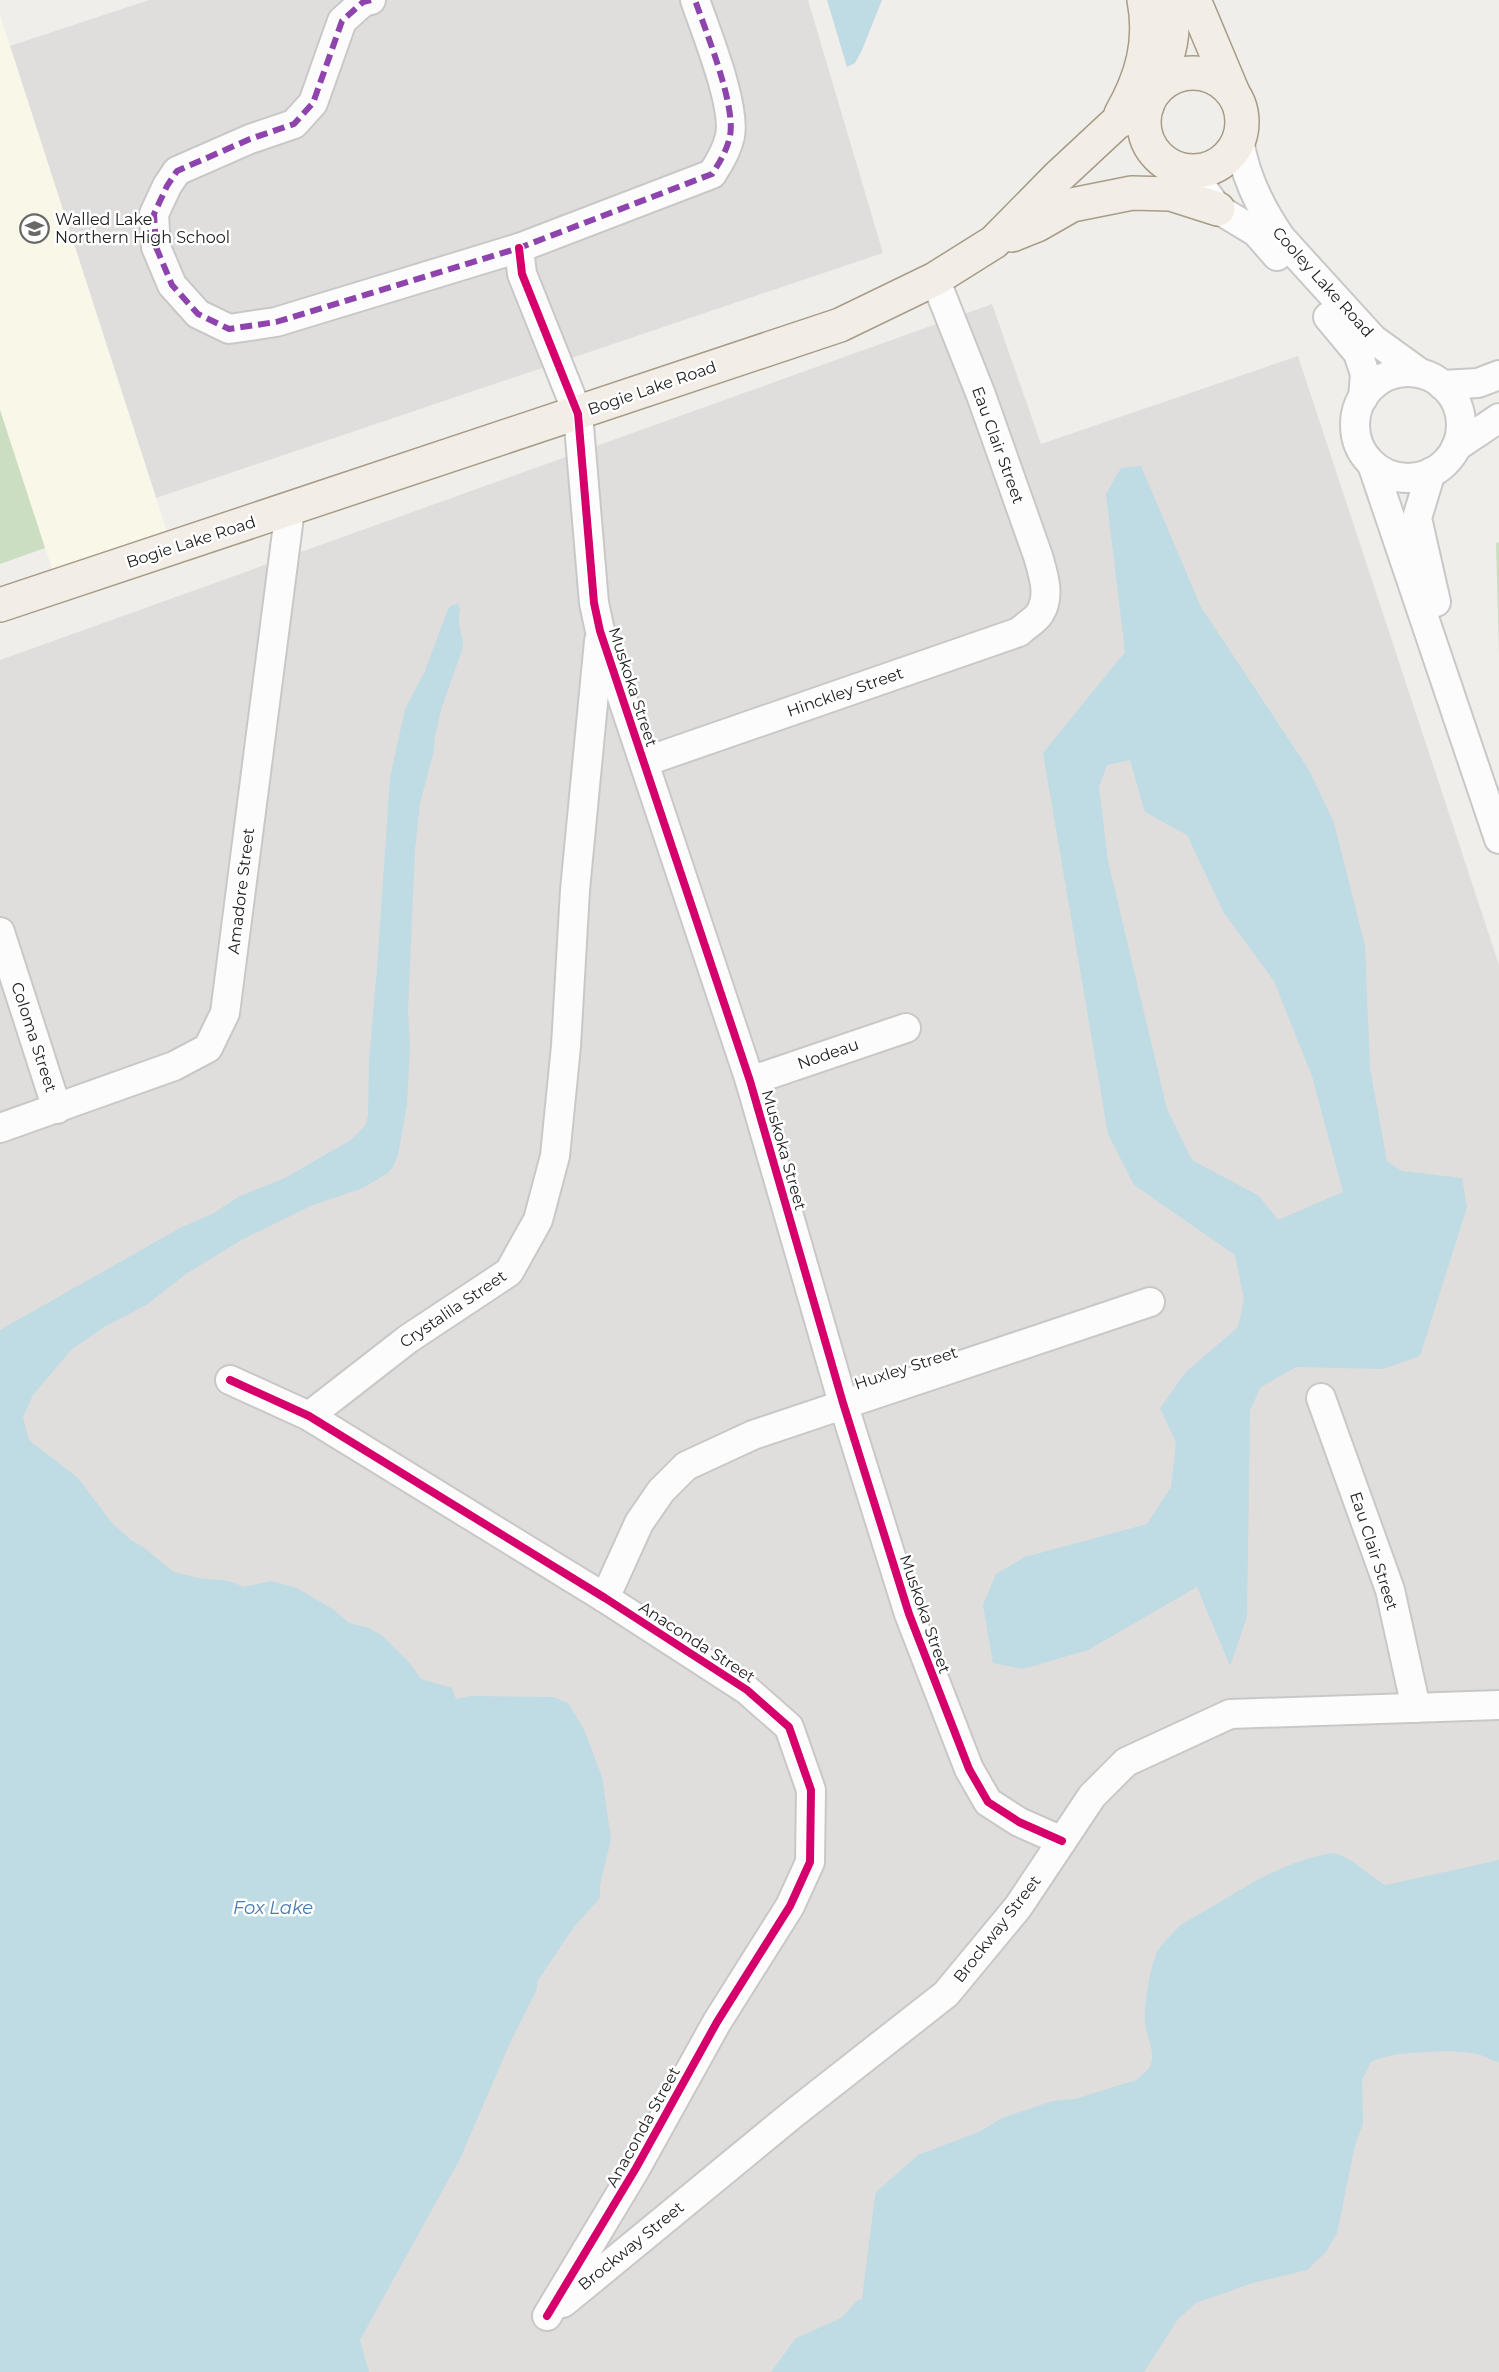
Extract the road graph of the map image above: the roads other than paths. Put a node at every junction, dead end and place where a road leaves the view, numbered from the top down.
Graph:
1 (371, 0) edge
2 (695, 0) edge
3 (1144, 0) edge
4 (1169, 0) edge
5 (1194, 0) edge
6 (1233, 93) junction
7 (1149, 101) junction
8 (1116, 123) junction
9 (1239, 140) junction
10 (1181, 169) junction
11 (1072, 205) junction
12 (1218, 209) junction
13 (994, 242) junction
14 (519, 248) junction
15 (935, 279) junction
16 (1499, 375) edge
17 (1431, 379) junction
18 (1363, 398) junction
19 (578, 414) junction
20 (1499, 418) edge
21 (1456, 447) junction
22 (1372, 465) junction
23 (1431, 472) junction
24 (290, 509) junction
25 (0, 605) edge
26 (1040, 613) joint
27 (600, 631) junction
28 (1469, 747) junction
29 (644, 762) junction
30 (1499, 839) edge
31 (0, 932) edge
32 (906, 1028) dead end
33 (750, 1081) junction
34 (561, 1098) joint
35 (57, 1109) junction
36 (0, 1128) edge
37 (1150, 1302) dead end
38 (230, 1380) dead end
39 (1321, 1398) dead end
40 (843, 1403) junction
41 (309, 1416) junction
42 (605, 1598) junction
43 (1499, 1705) edge
44 (1416, 1708) junction
45 (1062, 1841) junction
46 (547, 2316) joint

1 - 14 street
2 - 14 street
3 - 8 main road
4 - 7 main road
5 - 6 main road
6 - 7 main road
6 - 9 main road
7 - 8 main road, Bogie Lake Road
7 - 10 main road
8 - 13 main road, Bogie Lake Road
9 - 10 main road
9 - 17 street, Cooley Lake Road
10 - 11 main road
10 - 12 street, Cooley Lake Road
11 - 12 main road
11 - 13 main road
12 - 18 street, Cooley Lake Road
13 - 15 main road, Bogie Lake Road
14 - 19 street, Muskoka Street
15 - 19 main road, Bogie Lake Road
15 - 26 street, Eau Clair Street
16 - 17 street
17 - 18 street
17 - 21 street
18 - 22 street
19 - 24 main road, Bogie Lake Road
19 - 27 street, Muskoka Street
20 - 21 street
21 - 23 street
22 - 23 street
22 - 28 street
23 - 28 street
24 - 25 main road, Bogie Lake Road
24 - 35 street, Amadore Street
26 - 29 street, Hinckley Street
27 - 29 street, Muskoka Street
27 - 34 street, Muskoka Street
28 - 30 street
29 - 33 street, Muskoka Street
31 - 35 street, Coloma Street
32 - 33 street, Nodeau
33 - 40 street, Muskoka Street
34 - 41 street, Crystalila Street
35 - 36 street, Amadore Street
37 - 40 street, Huxley Street
38 - 41 street, Anaconda Street
39 - 44 street, Eau Clair Street
40 - 42 street, Huxley Street
40 - 45 street, Muskoka Street
41 - 42 street, Anaconda Street
42 - 46 street, Anaconda Street
43 - 44 street, Brockway Street
44 - 45 street, Brockway Street
45 - 46 street, Brockway Street

